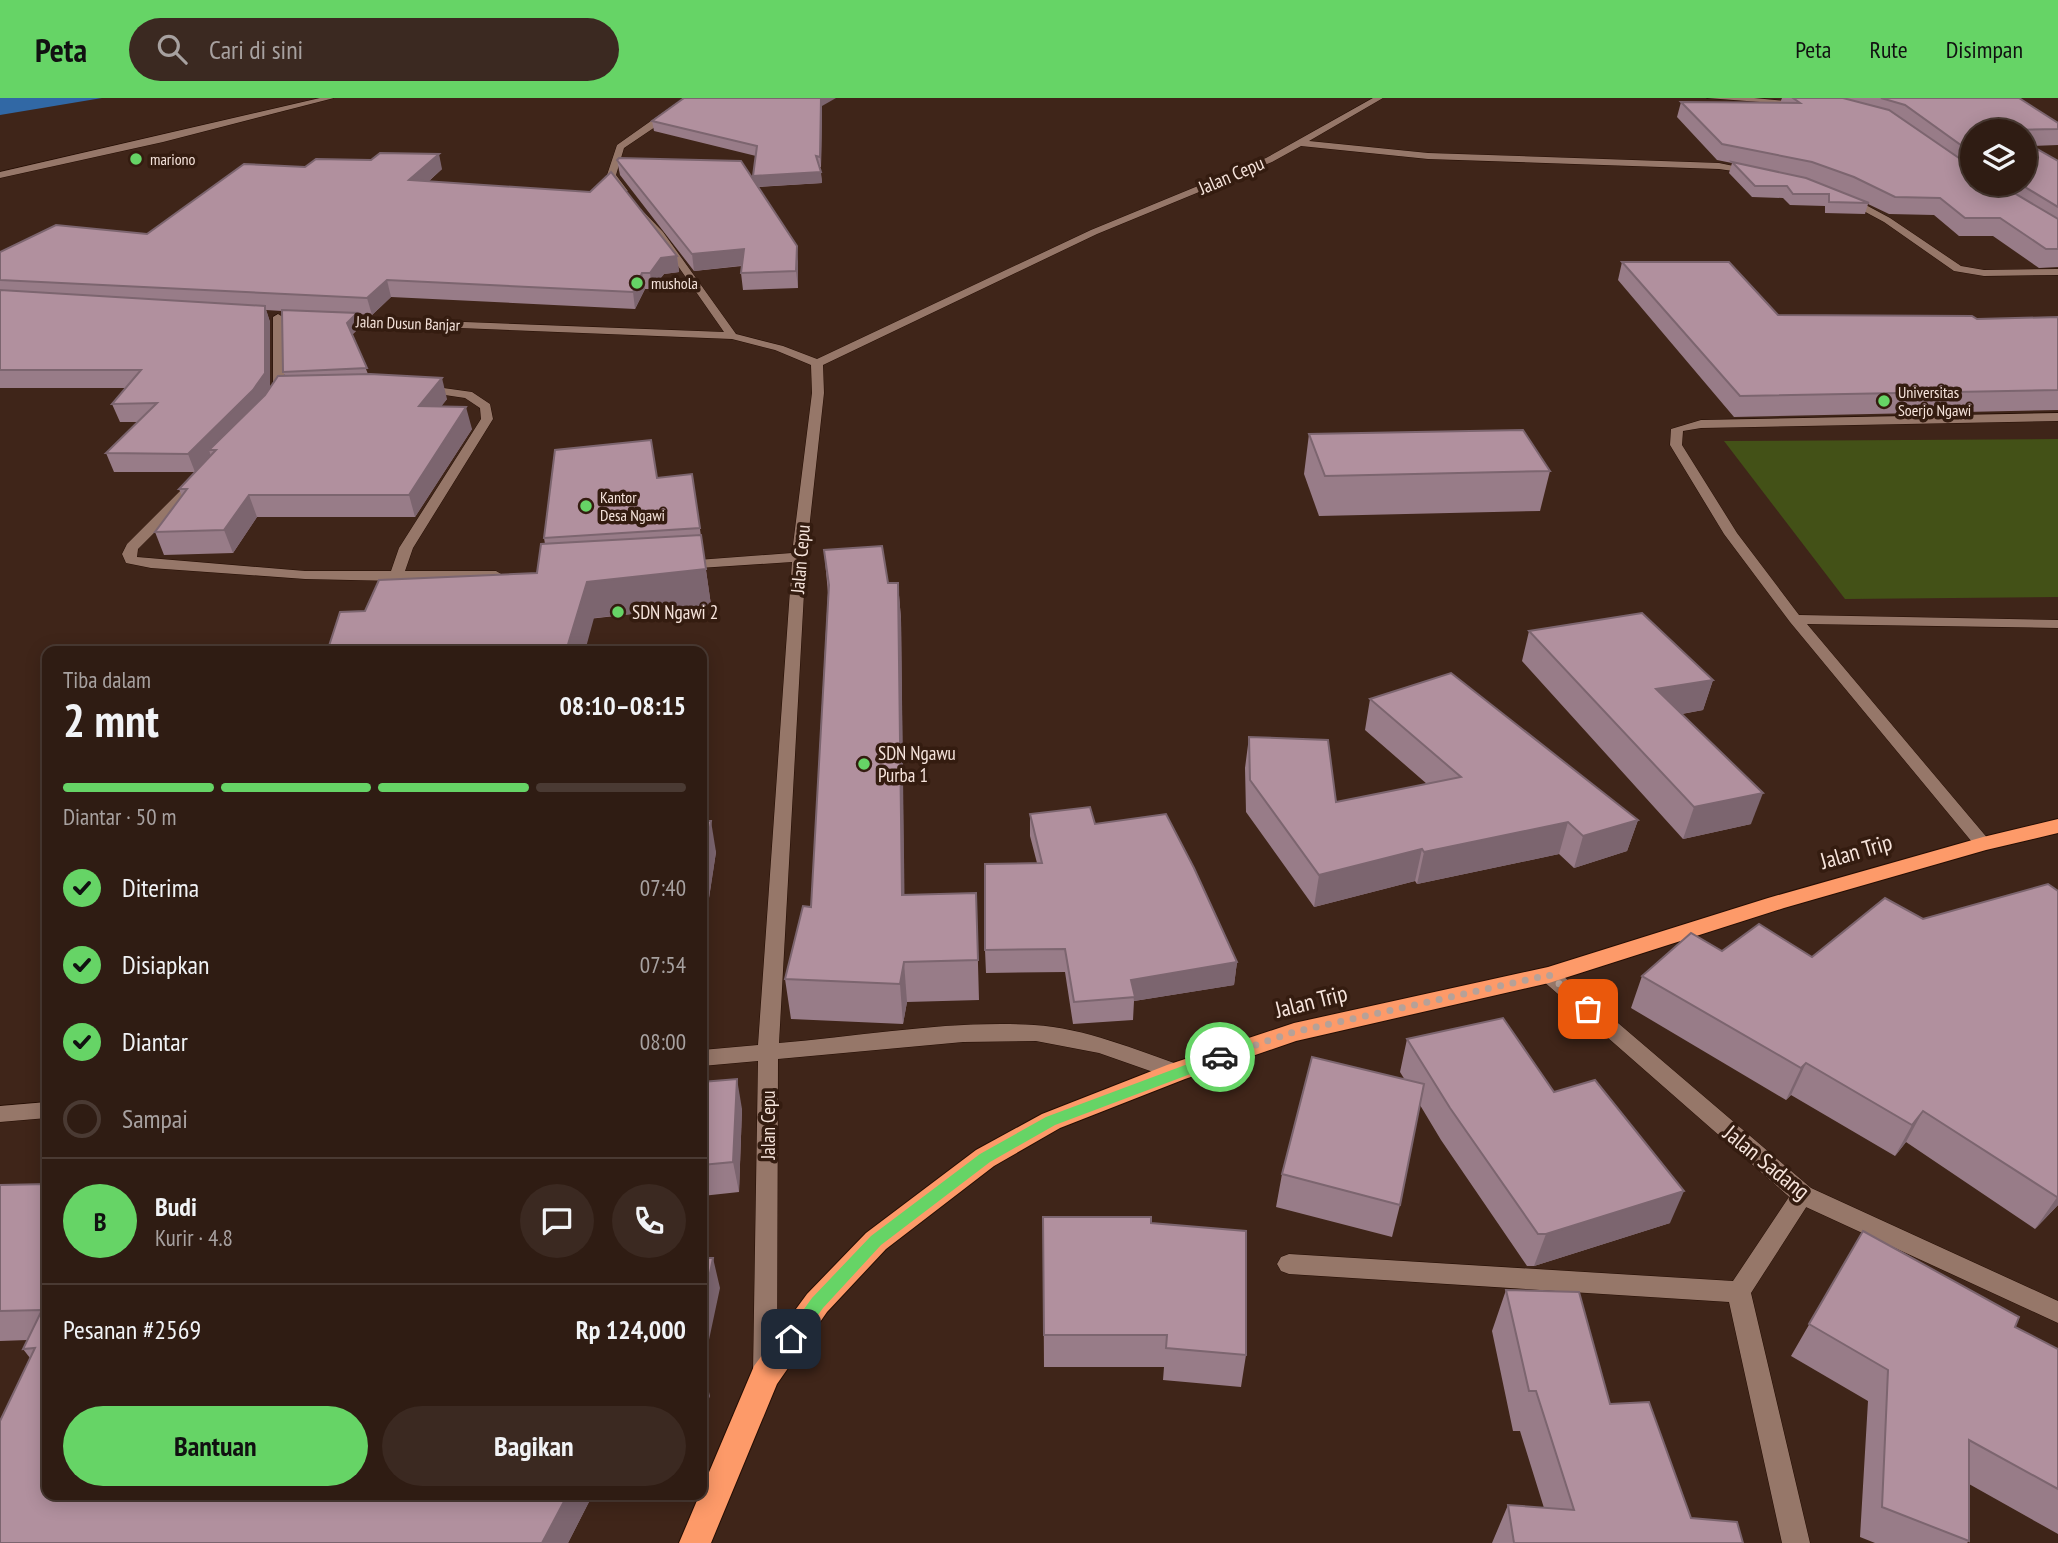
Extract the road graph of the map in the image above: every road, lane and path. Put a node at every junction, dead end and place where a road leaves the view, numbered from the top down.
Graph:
1 (330, 98) edge
2 (671, 98) edge
3 (1379, 98) edge
4 (1711, 98) edge
5 (690, 99) edge
6 (1815, 104) edge
7 (1301, 143) junction
8 (1761, 172) edge
9 (0, 174) edge
10 (1836, 194) edge
11 (629, 198) edge
12 (637, 207) edge
13 (2058, 272) edge
14 (278, 317) dead end
15 (319, 319) edge
16 (732, 336) junction
17 (817, 363) junction
18 (411, 387) edge
19 (266, 412) edge
20 (2058, 417) edge
21 (208, 470) edge
22 (799, 557) junction
23 (665, 567) edge
24 (516, 575) edge
25 (396, 576) junction
26 (1795, 619) junction
27 (2058, 624) edge
28 (2058, 826) edge
29 (1983, 844) junction
30 (1549, 975) junction
31 (768, 1052) junction
32 (707, 1058) edge
33 (1176, 1072) junction
34 (42, 1111) edge
35 (0, 1114) edge
36 (1803, 1195) junction
37 (1289, 1264) dead end
38 (1740, 1292) junction
39 (2058, 1312) edge
40 (765, 1376) junction
41 (695, 1543) edge
42 (1796, 1543) edge

1 - 9 street
2 - 5 street
3 - 7 street, Jalan Cepu
4 - 6 street
5 - 11 street
7 - 8 street
7 - 17 street, Jalan Cepu
10 - 13 street
12 - 16 street
14 - 19 street
15 - 16 street, Jalan Dusun Banjar
16 - 17 street, Jalan Dusun Banjar
17 - 22 street, Jalan Cepu
18 - 25 street
20 - 26 street
21 - 25 street
22 - 23 street
22 - 31 street, Jalan Cepu
24 - 25 street
26 - 27 street
26 - 29 street
28 - 29 highway, Jalan Trip
29 - 30 highway, Jalan Trip
30 - 33 highway, Jalan Trip
30 - 36 street, Jalan Sadang
31 - 32 street
31 - 33 street
31 - 40 street, Jalan Cepu
33 - 40 highway, Jalan Trip
34 - 35 street
36 - 38 street
36 - 39 street, Jalan Sadang
37 - 38 street
38 - 42 street
40 - 41 highway, Jalan Trip

